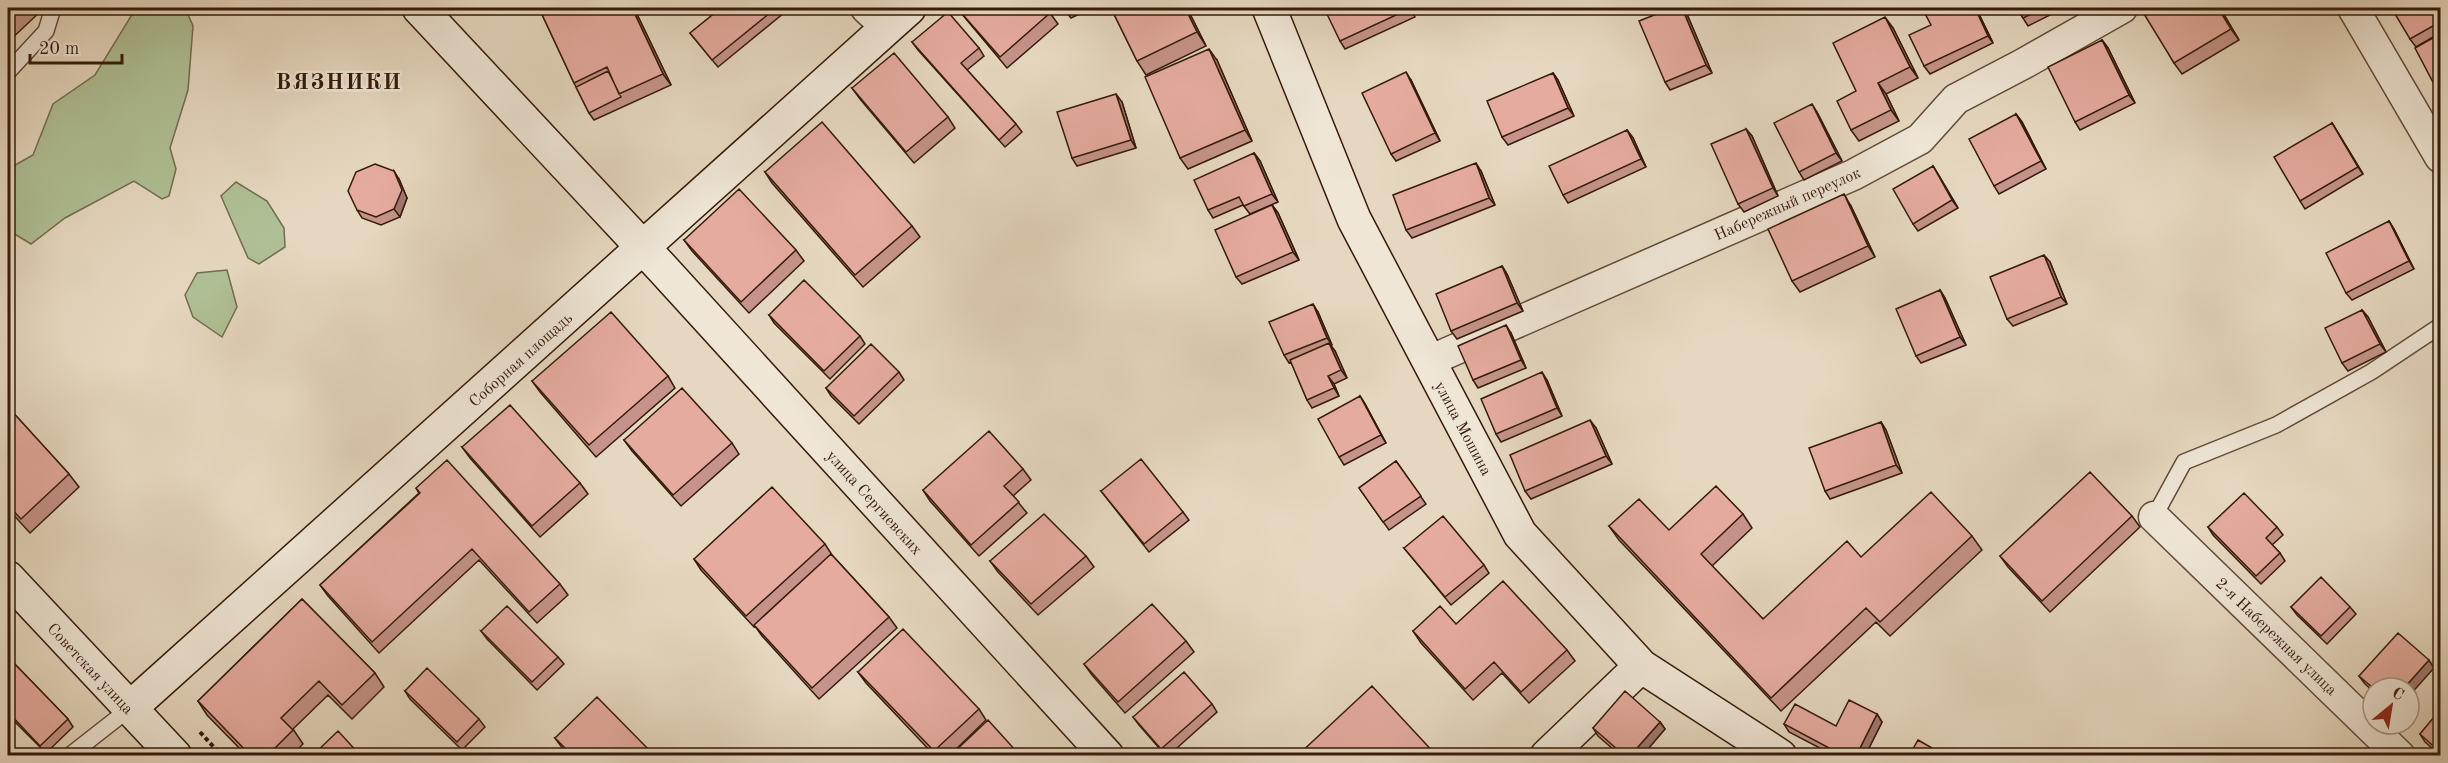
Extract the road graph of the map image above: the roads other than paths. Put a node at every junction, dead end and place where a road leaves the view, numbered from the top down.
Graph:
1 (53, 8) edge
2 (419, 8) edge
3 (1269, 8) edge
4 (2122, 8) edge
5 (2353, 8) edge
6 (887, 14) edge
7 (8, 72) edge
8 (2440, 157) edge
9 (644, 248) junction
10 (2440, 326) edge
11 (1429, 361) junction
12 (2154, 517) joint
13 (8, 578) edge
14 (1641, 666) junction
15 (129, 709) junction
16 (69, 756) edge
17 (175, 756) edge
18 (1107, 756) edge
19 (1547, 756) edge
20 (1780, 756) edge
21 (2400, 756) edge

1 - 7 lane
2 - 9 street, улица Сергиевских
3 - 11 street, улица Мошина
4 - 11 street, Набережный переулок
5 - 8 street
6 - 9 street, Соборная площадь
9 - 15 street, Соборная площадь
9 - 18 street, улица Сергиевских
10 - 12 lane
11 - 14 street, улица Мошина
12 - 21 street, 2-я Набережная улица
13 - 15 street, Советская улица
14 - 19 street
14 - 20 street, улица Мошина
15 - 16 lane
15 - 17 street, Советская улица

